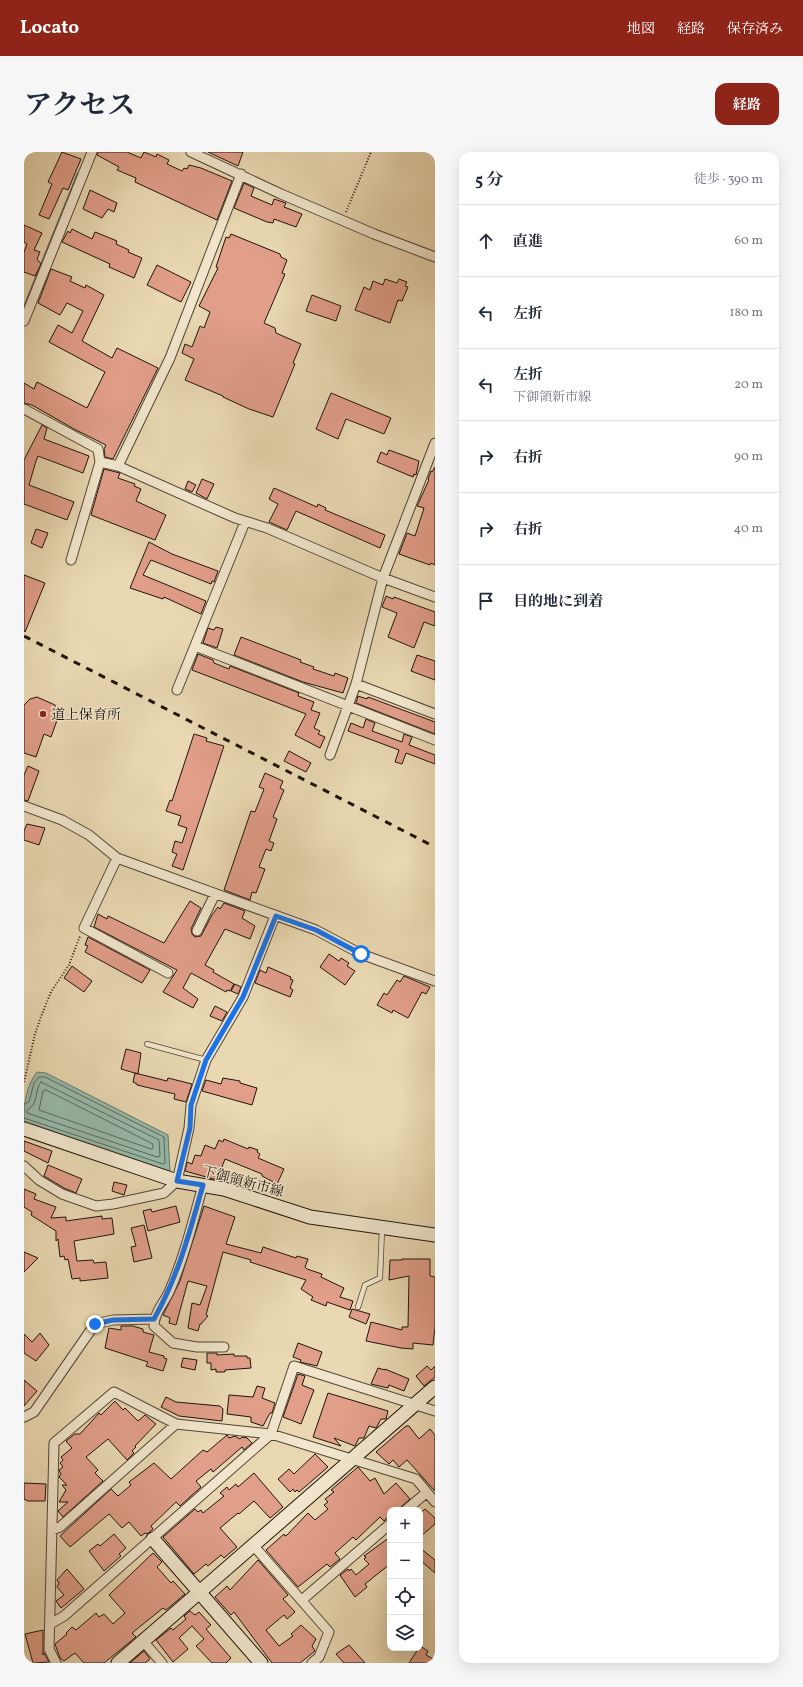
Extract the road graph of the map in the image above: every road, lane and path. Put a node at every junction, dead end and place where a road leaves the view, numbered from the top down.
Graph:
1 (92, 152) edge
2 (191, 152) edge
3 (371, 152) edge
4 (241, 174) junction
5 (342, 220) junction
6 (435, 257) edge
7 (24, 321) edge
8 (24, 410) edge
9 (435, 443) edge
10 (432, 460) edge
11 (100, 462) junction
12 (118, 466) junction
13 (246, 522) junction
14 (71, 560) dead end
15 (384, 578) junction
16 (435, 597) edge
17 (195, 646) junction
18 (356, 684) junction
19 (177, 690) dead end
20 (347, 705) junction
21 (435, 714) edge
22 (435, 740) edge
23 (330, 755) dead end
24 (24, 806) edge
25 (117, 858) junction
26 (215, 894) junction
27 (276, 916) junction
28 (84, 928) junction
29 (196, 931) dead end
30 (168, 973) dead end
31 (435, 981) edge
32 (147, 1044) dead end
33 (206, 1060) junction
34 (24, 1082) edge
35 (24, 1129) edge
36 (24, 1166) edge
37 (177, 1181) junction
38 (203, 1185) junction
39 (382, 1227) junction
40 (435, 1235) edge
41 (358, 1307) dead end
42 (154, 1319) junction
43 (224, 1347) dead end
44 (435, 1387) edge
45 (416, 1404) junction
46 (435, 1411) edge
47 (24, 1418) edge
48 (176, 1424) junction
49 (271, 1434) junction
50 (352, 1459) junction
51 (426, 1493) junction
52 (435, 1502) edge
53 (410, 1507) edge
54 (387, 1527) edge
55 (52, 1530) junction
56 (153, 1539) junction
57 (253, 1545) junction
58 (199, 1592) junction
59 (302, 1600) junction
60 (50, 1624) junction
61 (143, 1641) junction
62 (316, 1660) edge
63 (56, 1663) edge
64 (118, 1663) edge
65 (162, 1663) edge
66 (261, 1663) edge
67 (327, 1663) edge

1 - 7 street
2 - 4 street
3 - 5 path
4 - 5 street
4 - 12 street
5 - 6 street
8 - 11 street
9 - 10 street
10 - 15 street
11 - 12 street
11 - 14 street
12 - 13 street
13 - 15 street
13 - 17 street
15 - 16 street
15 - 18 street
17 - 19 street
17 - 20 street
18 - 20 street
18 - 21 street
20 - 22 street
20 - 23 street
24 - 25 street
25 - 26 street
25 - 28 street
26 - 27 street
26 - 29 street
27 - 31 street
27 - 33 street
28 - 30 street
28 - 34 path
32 - 33 lane
33 - 37 street
35 - 37 street, 下御領新市線
36 - 37 street
37 - 38 street, 下御領新市線
38 - 39 street, 下御領新市線
38 - 42 street
39 - 40 street, 下御領新市線
39 - 41 lane
42 - 43 street
42 - 47 street
44 - 45 street
45 - 46 street
45 - 49 street
45 - 50 street
48 - 49 street
48 - 55 street
48 - 55 street
49 - 50 street
49 - 56 street
50 - 51 street
50 - 57 street
51 - 52 street
51 - 53 street
54 - 59 street
55 - 60 street
56 - 58 street
56 - 60 street
57 - 58 street
57 - 59 street
58 - 61 street
58 - 66 street
59 - 62 street
60 - 63 street
61 - 64 street
61 - 65 street
62 - 67 street

